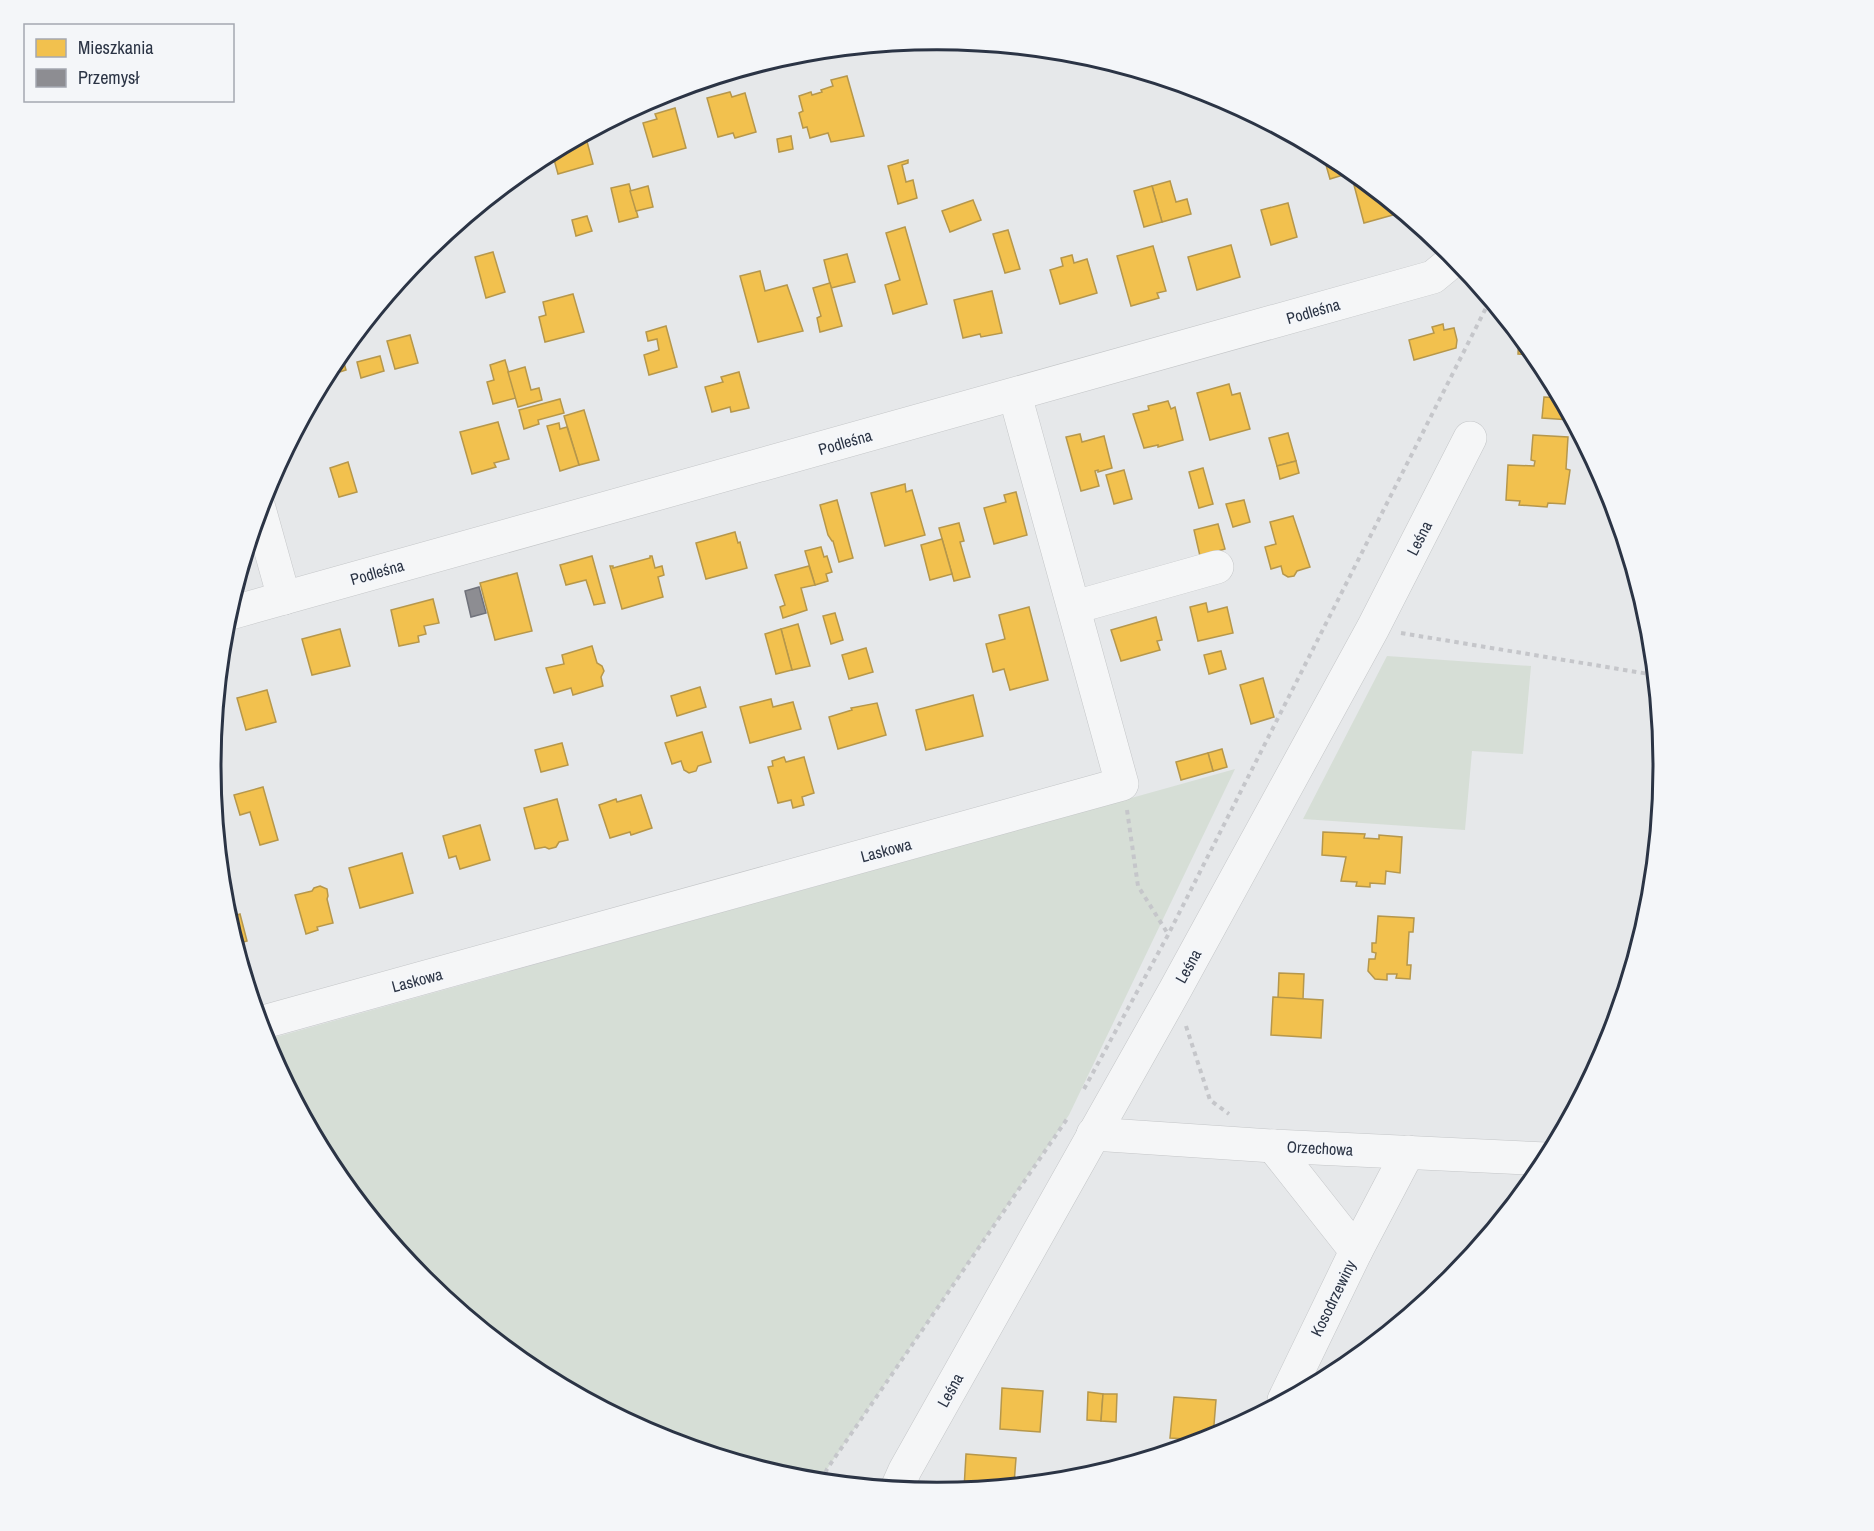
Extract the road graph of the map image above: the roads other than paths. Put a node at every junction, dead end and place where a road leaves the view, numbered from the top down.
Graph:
1 (1448, 264) edge
2 (1015, 395) junction
3 (1470, 438) dead end
4 (264, 522) edge
5 (1217, 567) dead end
6 (284, 598) junction
7 (1075, 607) junction
8 (238, 611) edge
9 (269, 1021) edge
10 (1081, 1125) junction
11 (1273, 1146) junction
12 (1408, 1152) junction
13 (1534, 1159) edge
14 (1356, 1251) junction
15 (1289, 1389) edge
16 (900, 1480) edge

1 - 2 street, Podleśna
2 - 6 street, Podleśna
2 - 7 street, Laskowa
3 - 10 street, Leśna
4 - 6 street
5 - 7 street
6 - 8 street, Podleśna
7 - 9 street, Laskowa
10 - 11 street, Orzechowa
10 - 16 street, Leśna
11 - 12 street, Orzechowa
11 - 14 street, Kosodrzewiny
12 - 13 street, Orzechowa
12 - 14 street
14 - 15 street, Kosodrzewiny

